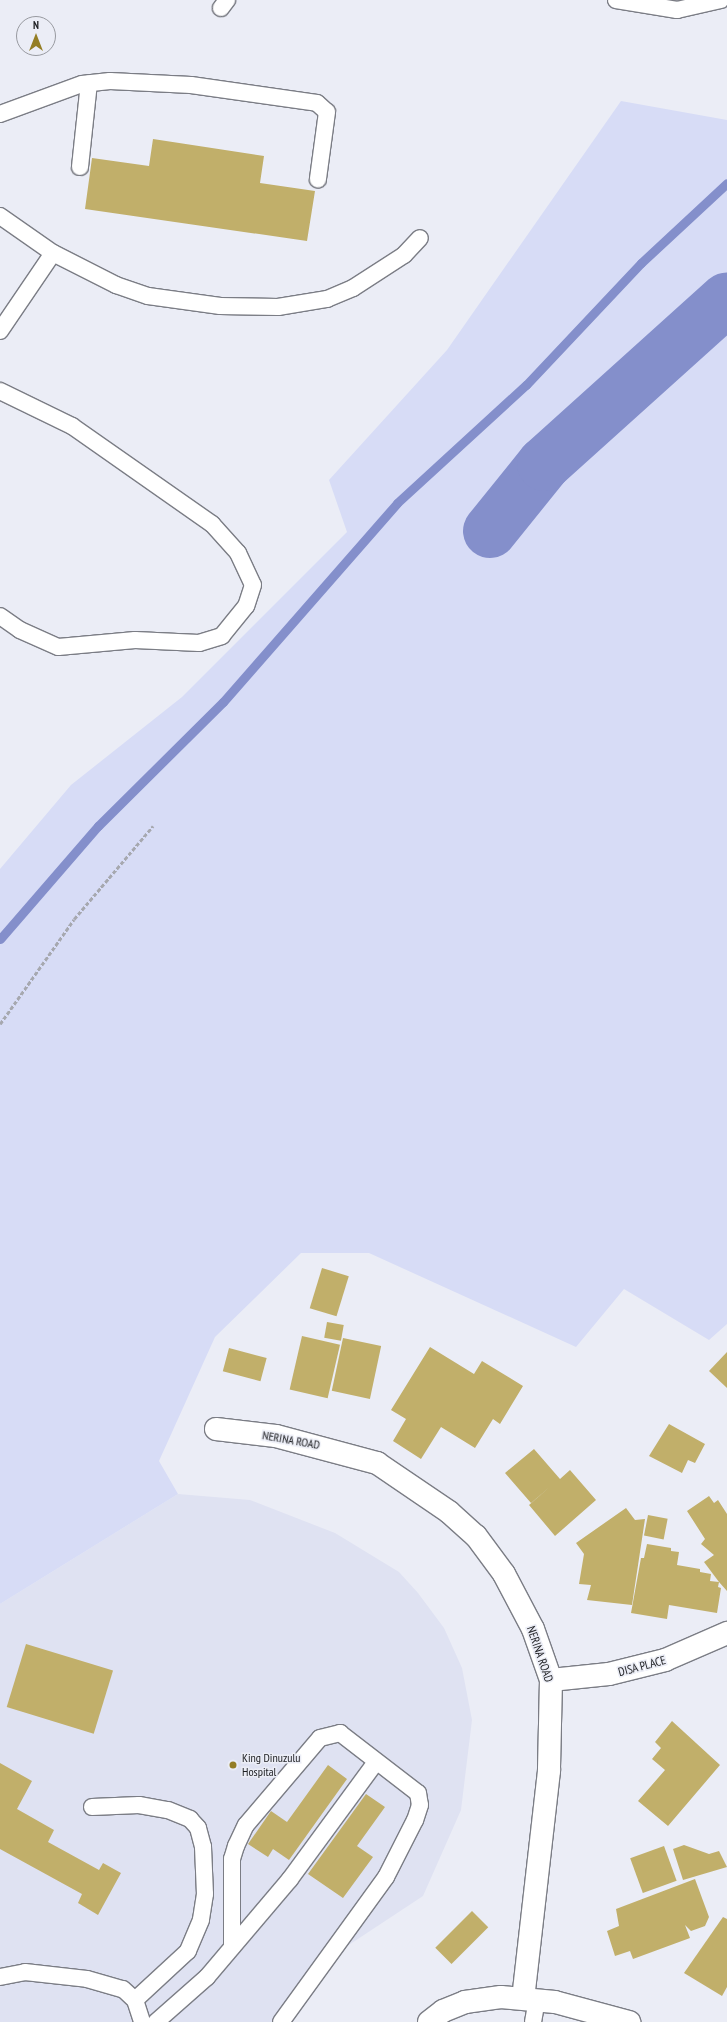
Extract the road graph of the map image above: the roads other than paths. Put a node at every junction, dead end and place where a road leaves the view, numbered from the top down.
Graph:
1 (616, 0) edge
2 (721, 0) edge
3 (88, 83) junction
4 (0, 114) edge
5 (80, 167) dead end
6 (318, 178) dead end
7 (0, 216) edge
8 (420, 238) dead end
9 (53, 253) junction
10 (0, 331) edge
11 (0, 391) edge
12 (0, 616) edge
13 (216, 1429) dead end
14 (727, 1633) edge
15 (552, 1680) junction
16 (376, 1762) junction
17 (92, 1807) dead end
18 (232, 1947) junction
19 (0, 1977) edge
20 (530, 1999) junction
21 (135, 2000) junction
22 (142, 2022) edge
23 (156, 2022) edge
24 (282, 2022) edge
25 (429, 2022) edge
26 (533, 2022) edge
27 (629, 2022) edge

1 - 2 lane
3 - 4 lane
3 - 5 lane
3 - 6 lane
7 - 9 lane
8 - 9 lane
9 - 10 lane
11 - 12 lane
13 - 15 street, NERINA ROAD
14 - 15 street, DISA PLACE
15 - 20 street, NERINA ROAD
16 - 18 lane
16 - 18 lane
16 - 24 lane
17 - 21 lane
18 - 23 lane
19 - 21 lane
20 - 25 street
20 - 26 lane
20 - 27 street
21 - 22 lane

